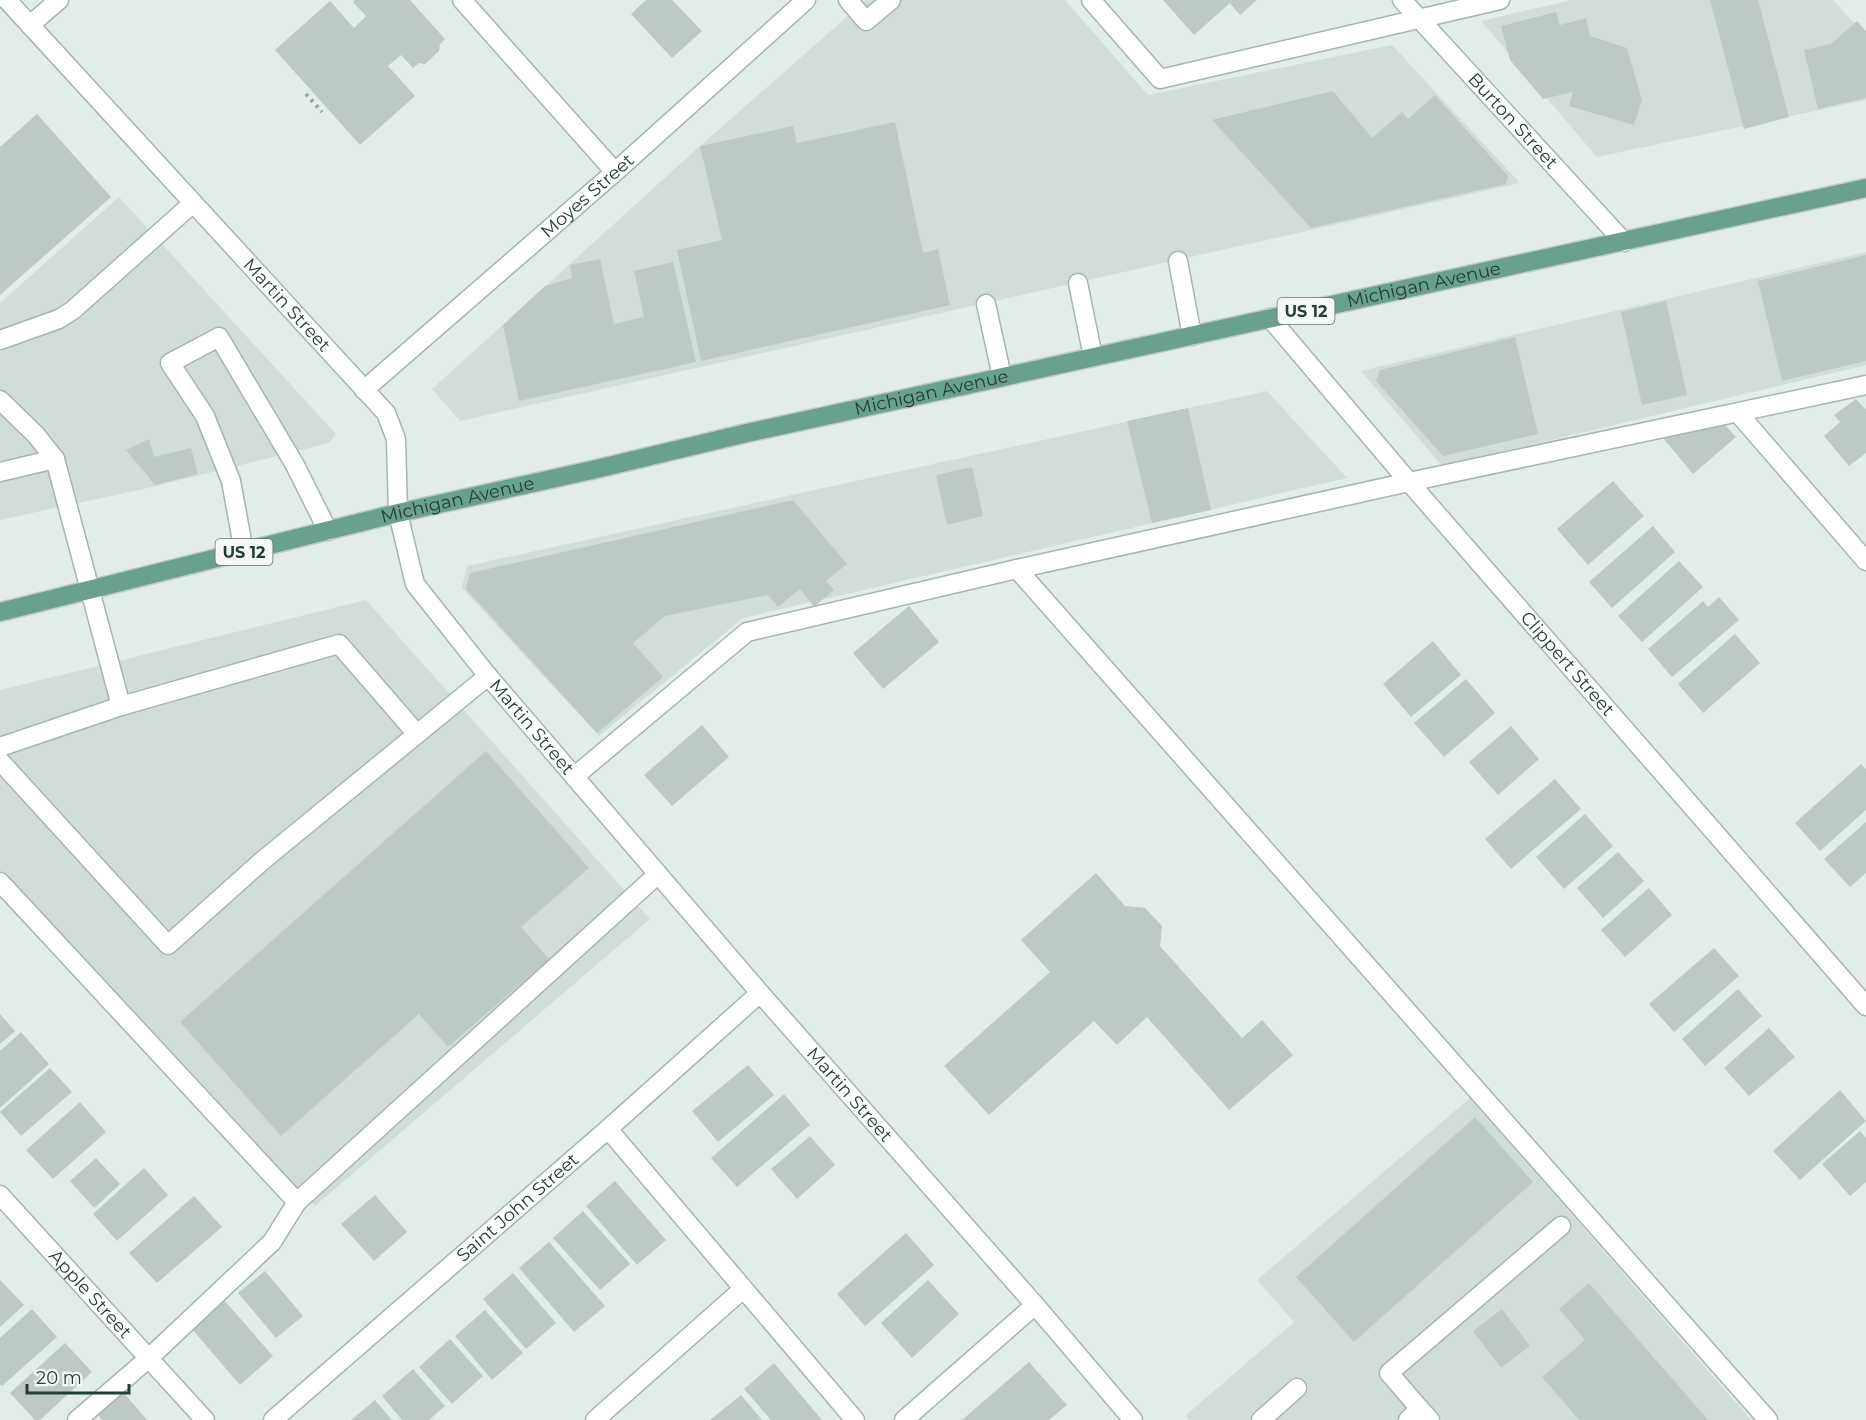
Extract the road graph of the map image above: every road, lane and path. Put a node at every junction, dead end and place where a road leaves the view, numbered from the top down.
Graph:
1 (8, 0) edge
2 (59, 0) edge
3 (462, 0) edge
4 (806, 0) edge
5 (848, 0) edge
6 (891, 0) edge
7 (1091, 0) edge
8 (1402, 0) edge
9 (1500, 0) edge
10 (1419, 19) junction
11 (30, 25) junction
12 (306, 94) dead end
13 (322, 112) dead end
14 (615, 172) junction
15 (1866, 188) edge
16 (193, 203) junction
17 (1624, 242) junction
18 (1178, 261) dead end
19 (1078, 283) dead end
20 (986, 304) dead end
21 (1270, 318) junction
22 (1192, 336) junction
23 (0, 340) edge
24 (1093, 357) junction
25 (1002, 377) junction
26 (1866, 385) edge
27 (364, 390) junction
28 (0, 400) edge
29 (1738, 412) junction
30 (55, 459) junction
31 (0, 472) edge
32 (1409, 482) junction
33 (398, 513) junction
34 (328, 531) junction
35 (244, 552) junction
36 (1866, 561) edge
37 (1017, 569) junction
38 (90, 590) junction
39 (0, 612) edge
40 (488, 676) junction
41 (121, 706) junction
42 (417, 734) junction
43 (0, 747) edge
44 (0, 761) edge
45 (575, 776) junction
46 (658, 874) junction
47 (0, 882) edge
48 (760, 993) junction
49 (1866, 1006) edge
50 (608, 1129) junction
51 (0, 1195) edge
52 (297, 1202) junction
53 (1561, 1226) dead end
54 (743, 1289) junction
55 (1035, 1305) junction
56 (149, 1358) junction
57 (1297, 1388) dead end
58 (1420, 1416) edge
59 (77, 1420) edge
60 (205, 1420) edge
61 (273, 1420) edge
62 (595, 1420) edge
63 (855, 1420) edge
64 (904, 1420) edge
65 (1133, 1420) edge
66 (1261, 1420) edge
67 (1768, 1420) edge

1 - 11 street, Martin Street
2 - 11 street
3 - 14 street
4 - 14 street, Moyes Street
5 - 6 street
7 - 10 street
8 - 10 street, Burton Street
9 - 10 street
10 - 17 street, Burton Street
11 - 16 street, Martin Street
12 - 13 path
14 - 27 street, Moyes Street
15 - 17 main road, Michigan Avenue / US 12
16 - 23 street
16 - 27 street, Martin Street
17 - 21 main road, Michigan Avenue / US 12
18 - 22 street
19 - 24 street
20 - 25 street
21 - 22 main road, Michigan Avenue / US 12
21 - 32 street, Clippert Street
22 - 24 main road, Michigan Avenue / US 12
24 - 25 main road, Michigan Avenue / US 12
25 - 33 main road, Michigan Avenue / US 12
26 - 29 street
27 - 33 street, Martin Street
28 - 30 street
29 - 32 street
29 - 36 street
30 - 31 street
30 - 38 street
32 - 37 street
32 - 49 street, Clippert Street
33 - 34 main road, Michigan Avenue / US 12
33 - 40 street, Martin Street
34 - 35 main road, Michigan Avenue / US 12
34 - 35 street
35 - 38 main road, Michigan Avenue / US 12
37 - 45 street
37 - 67 street
38 - 39 main road, Michigan Avenue / US 12
38 - 41 street
40 - 42 street
40 - 45 street, Martin Street
41 - 42 street
41 - 43 street
42 - 44 street
45 - 46 street, Martin Street
46 - 48 street, Martin Street
46 - 52 street
47 - 52 street
48 - 50 street, Saint John Street
48 - 55 street, Martin Street
50 - 54 street
50 - 61 street, Saint John Street
51 - 56 street, Apple Street
52 - 56 street
53 - 58 street
54 - 62 street
54 - 63 street
55 - 64 street
55 - 65 street, Martin Street
56 - 59 street
56 - 60 street, Apple Street
57 - 66 street

